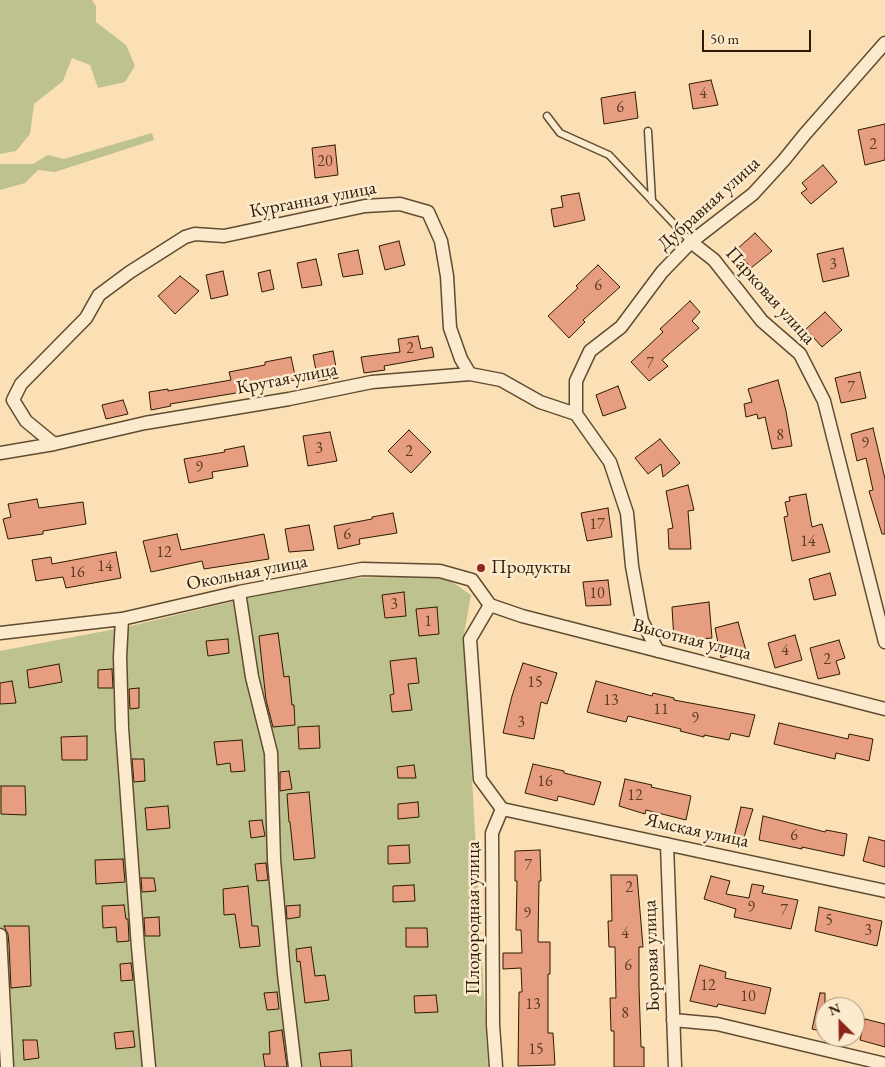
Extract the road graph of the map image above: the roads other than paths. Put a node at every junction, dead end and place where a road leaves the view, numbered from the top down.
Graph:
1 (885, 43) edge
2 (547, 116) dead end
3 (648, 131) dead end
4 (652, 201) junction
5 (691, 242) junction
6 (470, 374) junction
7 (576, 414) junction
8 (54, 444) junction
9 (0, 453) edge
10 (239, 592) junction
11 (490, 605) junction
12 (122, 619) junction
13 (0, 633) edge
14 (885, 642) edge
15 (658, 651) junction
16 (885, 709) edge
17 (502, 809) junction
18 (666, 844) junction
19 (885, 891) edge
20 (0, 935) edge
21 (673, 1020) junction
22 (885, 1064) edge
23 (7, 1067) edge
24 (149, 1067) edge
25 (295, 1067) edge
26 (496, 1067) edge
27 (675, 1067) edge

1 - 5 street, Дубравная улица
2 - 4 lane
3 - 4 lane
4 - 5 lane
5 - 7 street, Дубравная улица
5 - 14 street, Парковая улица
6 - 7 street, Крутая улица
6 - 8 street, Крутая улица
6 - 8 street, Курганная улица
7 - 15 street
8 - 9 street, Крутая улица
10 - 11 street, Окольная улица
10 - 12 street, Окольная улица
10 - 25 street
11 - 15 street, Высотная улица
11 - 17 street
12 - 13 street, Окольная улица
12 - 24 street
15 - 16 street, Высотная улица
17 - 18 street, Ямская улица
17 - 26 street, Плодородная улица
18 - 19 street, Ямская улица
18 - 21 street, Боровая улица
20 - 23 street
21 - 22 street
21 - 27 street, Боровая улица

